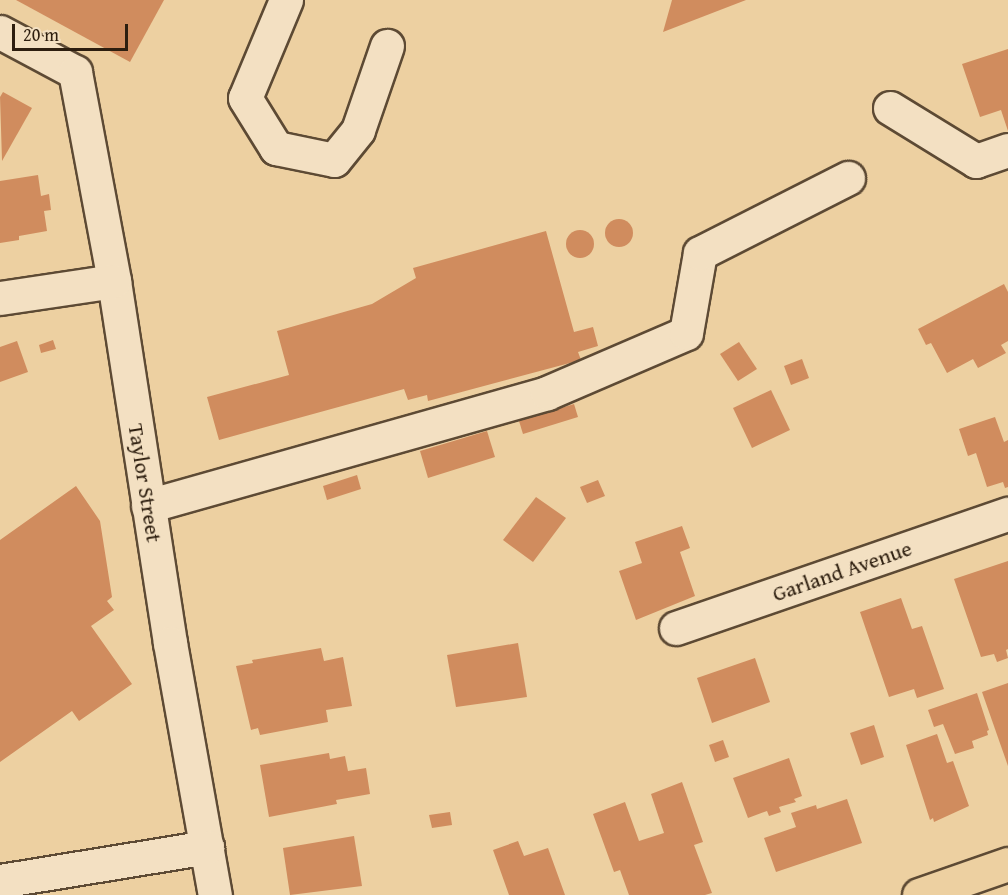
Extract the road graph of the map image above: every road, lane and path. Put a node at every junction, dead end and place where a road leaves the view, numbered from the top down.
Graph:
1 (286, 0) edge
2 (0, 32) edge
3 (387, 46) dead end
4 (890, 108) dead end
5 (1008, 150) edge
6 (848, 178) dead end
7 (114, 281) junction
8 (0, 298) edge
9 (148, 506) junction
10 (1008, 514) edge
11 (676, 628) dead end
12 (207, 847) junction
13 (1008, 864) edge
14 (0, 881) edge
15 (215, 895) edge
16 (919, 895) edge

1 - 3 street
2 - 7 street, Taylor Street
4 - 5 street
6 - 9 street
7 - 8 street
7 - 9 street, Taylor Street
9 - 12 street, Taylor Street
10 - 11 street, Garland Avenue
12 - 14 street
12 - 15 street, Taylor Street
13 - 16 main road

